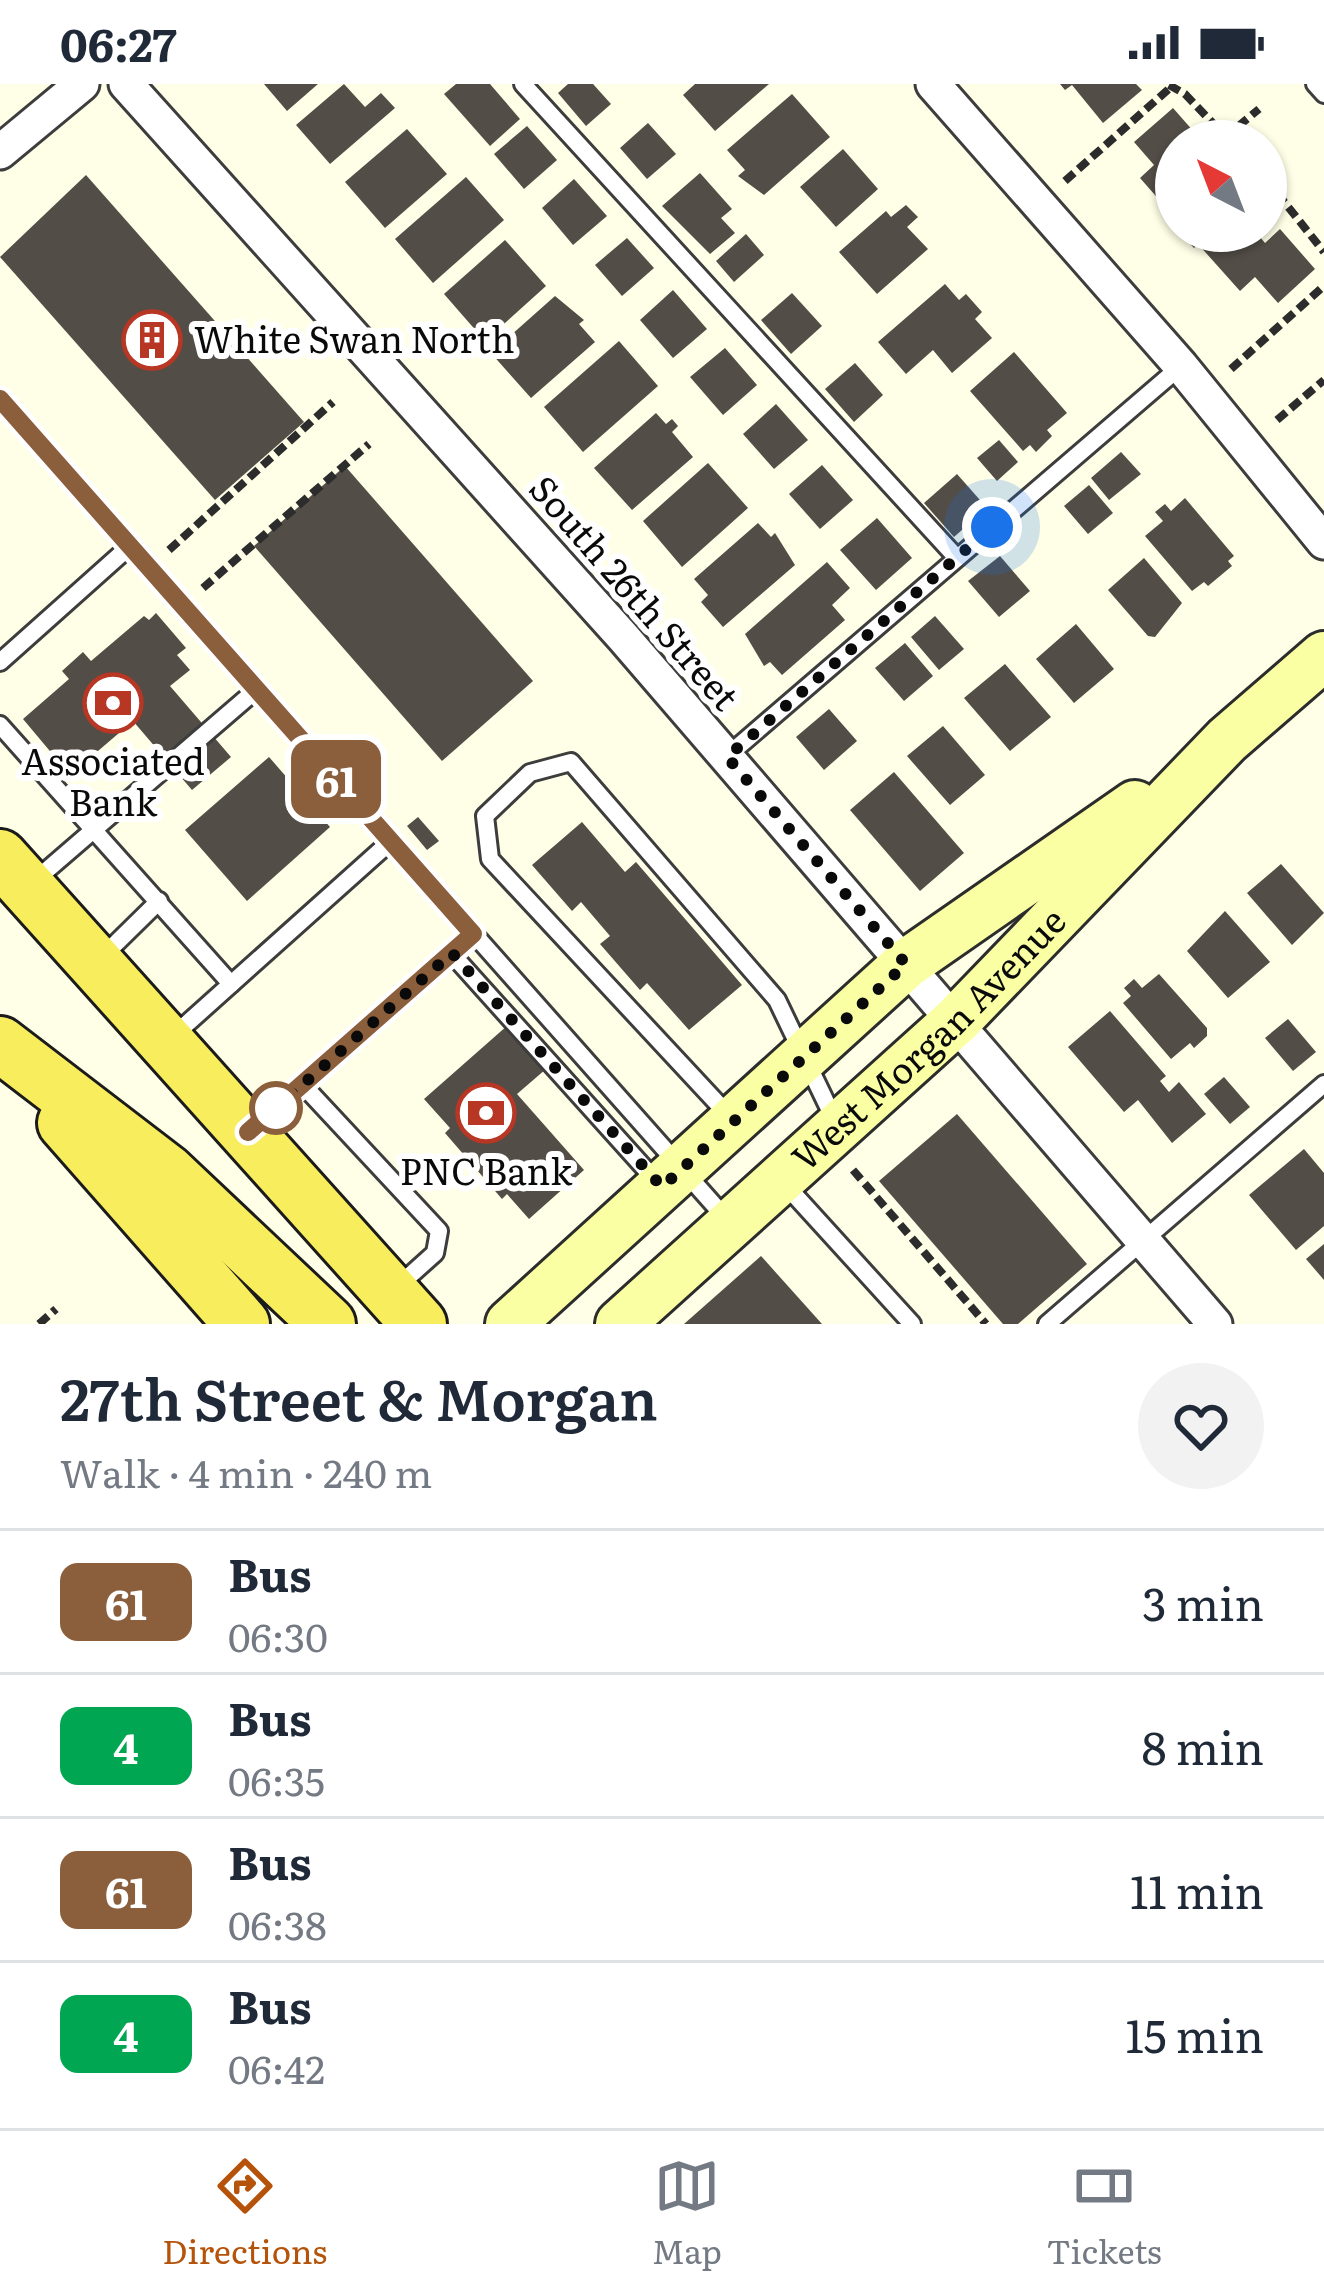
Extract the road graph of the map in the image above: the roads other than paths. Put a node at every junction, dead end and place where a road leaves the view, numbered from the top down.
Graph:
1 (82, 84) edge
2 (126, 84) edge
3 (523, 84) edge
4 (933, 84) edge
5 (1316, 84) edge
6 (1324, 94) edge
7 (0, 152) edge
8 (1181, 366) junction
9 (0, 399) edge
10 (1324, 542) edge
11 (130, 546) junction
12 (956, 558) junction
13 (1324, 656) edge
14 (0, 662) edge
15 (256, 689) junction
16 (0, 725) edge
17 (1227, 740) junction
18 (727, 757) junction
19 (97, 830) junction
20 (391, 841) junction
21 (9, 884) edge
22 (159, 901) junction
23 (473, 934) junction
24 (452, 953) junction
25 (96, 963) junction
26 (906, 964) junction
27 (231, 984) junction
28 (957, 1020) junction
29 (167, 1042) junction
30 (0, 1046) edge
31 (806, 1055) junction
32 (302, 1084) junction
33 (1324, 1084) edge
34 (734, 1121) junction
35 (248, 1132) junction
36 (844, 1148) junction
37 (671, 1178) junction
38 (781, 1179) junction
39 (731, 1224) junction
40 (1144, 1239) junction
41 (405, 1308) edge
42 (242, 1324) edge
43 (328, 1324) edge
44 (510, 1324) edge
45 (620, 1324) edge
46 (912, 1324) edge
47 (1047, 1324) edge
48 (1215, 1324) edge

1 - 7 street
2 - 18 street, South 26th Street
3 - 12 lane
4 - 8 street
5 - 6 lane
8 - 10 street
8 - 12 lane
9 - 11 lane
11 - 14 lane
11 - 15 lane
12 - 18 lane
13 - 17 street, West Morgan Avenue
15 - 19 lane
15 - 20 lane
16 - 19 lane
17 - 26 street, West Morgan Avenue
17 - 28 street, West Morgan Avenue
18 - 26 street, South 26th Street
19 - 21 lane
19 - 22 lane
20 - 23 lane
20 - 27 lane
21 - 25 main road
22 - 25 lane
22 - 27 lane
23 - 24 lane
23 - 37 lane
24 - 32 lane
24 - 37 lane
25 - 29 main road
26 - 28 street, South 26th Street
26 - 31 street, West Morgan Avenue
27 - 29 lane
28 - 36 street, West Morgan Avenue
28 - 40 street, South 26th Street
29 - 35 main road
30 - 42 main road
30 - 43 main road
31 - 34 street, West Morgan Avenue
31 - 34 lane
31 - 36 lane
32 - 35 lane
32 - 41 lane
33 - 40 lane
34 - 37 street, West Morgan Avenue
35 - 41 main road
36 - 38 street, West Morgan Avenue
37 - 39 lane
37 - 44 street, West Morgan Avenue
38 - 39 street, West Morgan Avenue
38 - 46 lane
39 - 45 street, West Morgan Avenue
40 - 47 lane
40 - 48 street, South 26th Street

